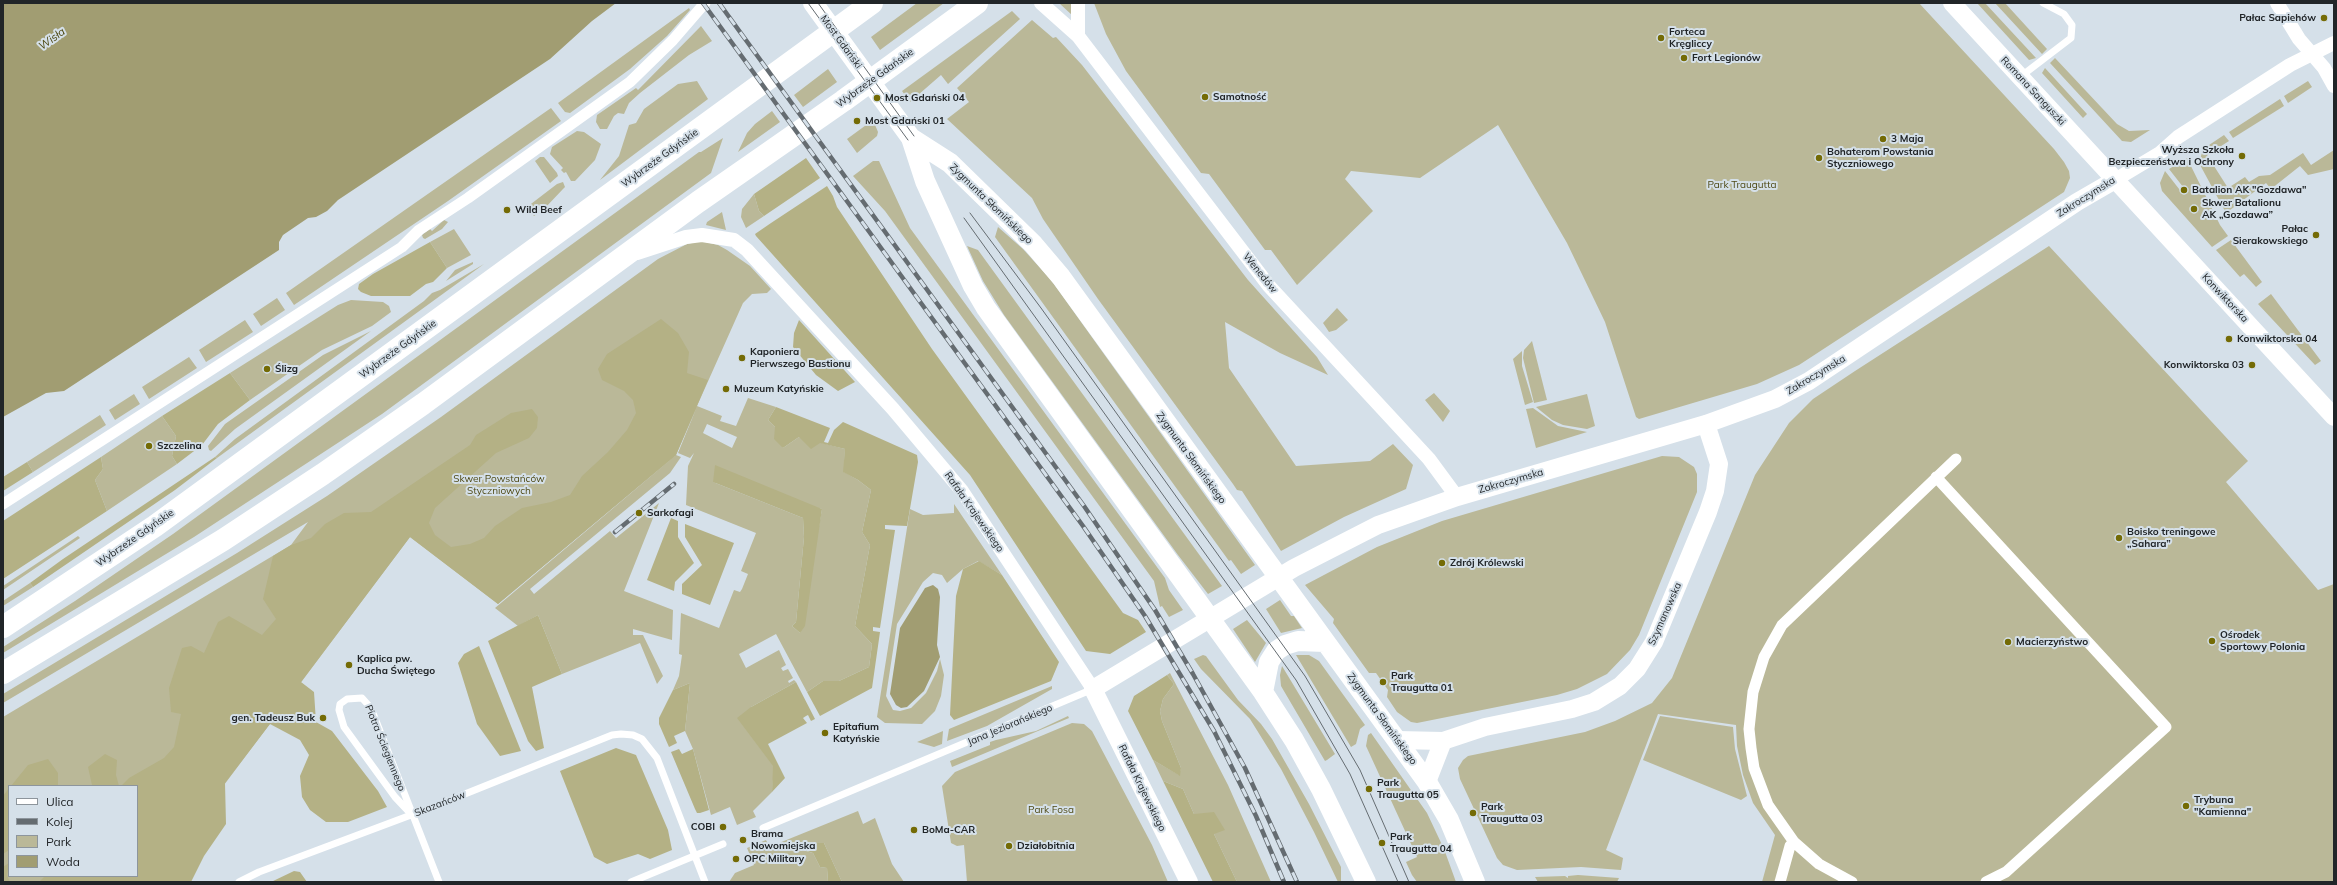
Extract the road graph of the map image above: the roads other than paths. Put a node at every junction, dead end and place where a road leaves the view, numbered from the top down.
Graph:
1 (705, 3) edge
2 (813, 3) edge
3 (872, 3) edge
4 (977, 3) edge
5 (1041, 3) edge
6 (1078, 3) edge
7 (1952, 3) edge
8 (2043, 3) edge
9 (2277, 3) edge
10 (1078, 36) junction
11 (2334, 43) edge
12 (2312, 54) junction
13 (2020, 77) junction
14 (2334, 86) edge
15 (911, 138) junction
16 (2115, 180) junction
17 (624, 258) junction
18 (2334, 417) edge
19 (1706, 424) junction
20 (1956, 459) dead end
21 (1936, 477) junction
22 (1457, 497) junction
23 (3, 504) edge
24 (1244, 597) joint
25 (3, 627) edge
26 (1325, 642) junction
27 (3, 673) edge
28 (1094, 689) junction
29 (1262, 692) junction
30 (1397, 740) junction
31 (1442, 741) junction
32 (1427, 782) junction
33 (412, 815) junction
34 (763, 828) dead end
35 (1794, 842) junction
36 (723, 844) dead end
37 (696, 856) junction
38 (240, 882) edge
39 (439, 882) edge
40 (631, 882) edge
41 (705, 882) edge
42 (1189, 882) edge
43 (1366, 882) edge
44 (1475, 882) edge
45 (1780, 882) edge
46 (1852, 882) edge
47 (1986, 882) edge

1 - 23 street
2 - 15 main road, Most Gdański
3 - 25 main road, Wybrzeże Gdyńskie
4 - 17 main road, Wybrzeże Gdańskie
5 - 10 street, Wenedów
6 - 10 street
7 - 13 street, Romana Sanguszki
8 - 13 lane
9 - 12 street
10 - 22 street, Wenedów
11 - 12 street, Zakroczymska
12 - 14 street
12 - 16 street, Zakroczymska
13 - 16 street, Romana Sanguszki
15 - 26 main road, Zygmunta Słomińskiego
15 - 29 main road
16 - 18 street, Konwiktorska
16 - 19 street, Zakroczymska
17 - 27 main road
17 - 28 street, Rafała Krajewskiego
19 - 22 street, Zakroczymska
19 - 31 street, Szymanowska
20 - 21 street
21 - 35 street
21 - 47 street
22 - 24 street, Zakroczymska
24 - 28 street, Jana Jeziorańskiego
26 - 29 main road
26 - 30 main road, Zygmunta Słomińskiego
28 - 34 lane, Jana Jeziorańskiego
28 - 42 street, Rafała Krajewskiego
29 - 43 main road
30 - 31 street, Szymanowska
30 - 32 main road, Zygmunta Słomińskiego
31 - 32 street
32 - 44 main road, Zygmunta Słomińskiego
33 - 33 lane, Piotra Ściegiennego
33 - 37 lane, Skazańców
33 - 38 lane, Skazańców
33 - 39 lane, Piotra Ściegiennego
35 - 45 street
35 - 46 street
36 - 37 lane
37 - 40 lane
37 - 41 lane

